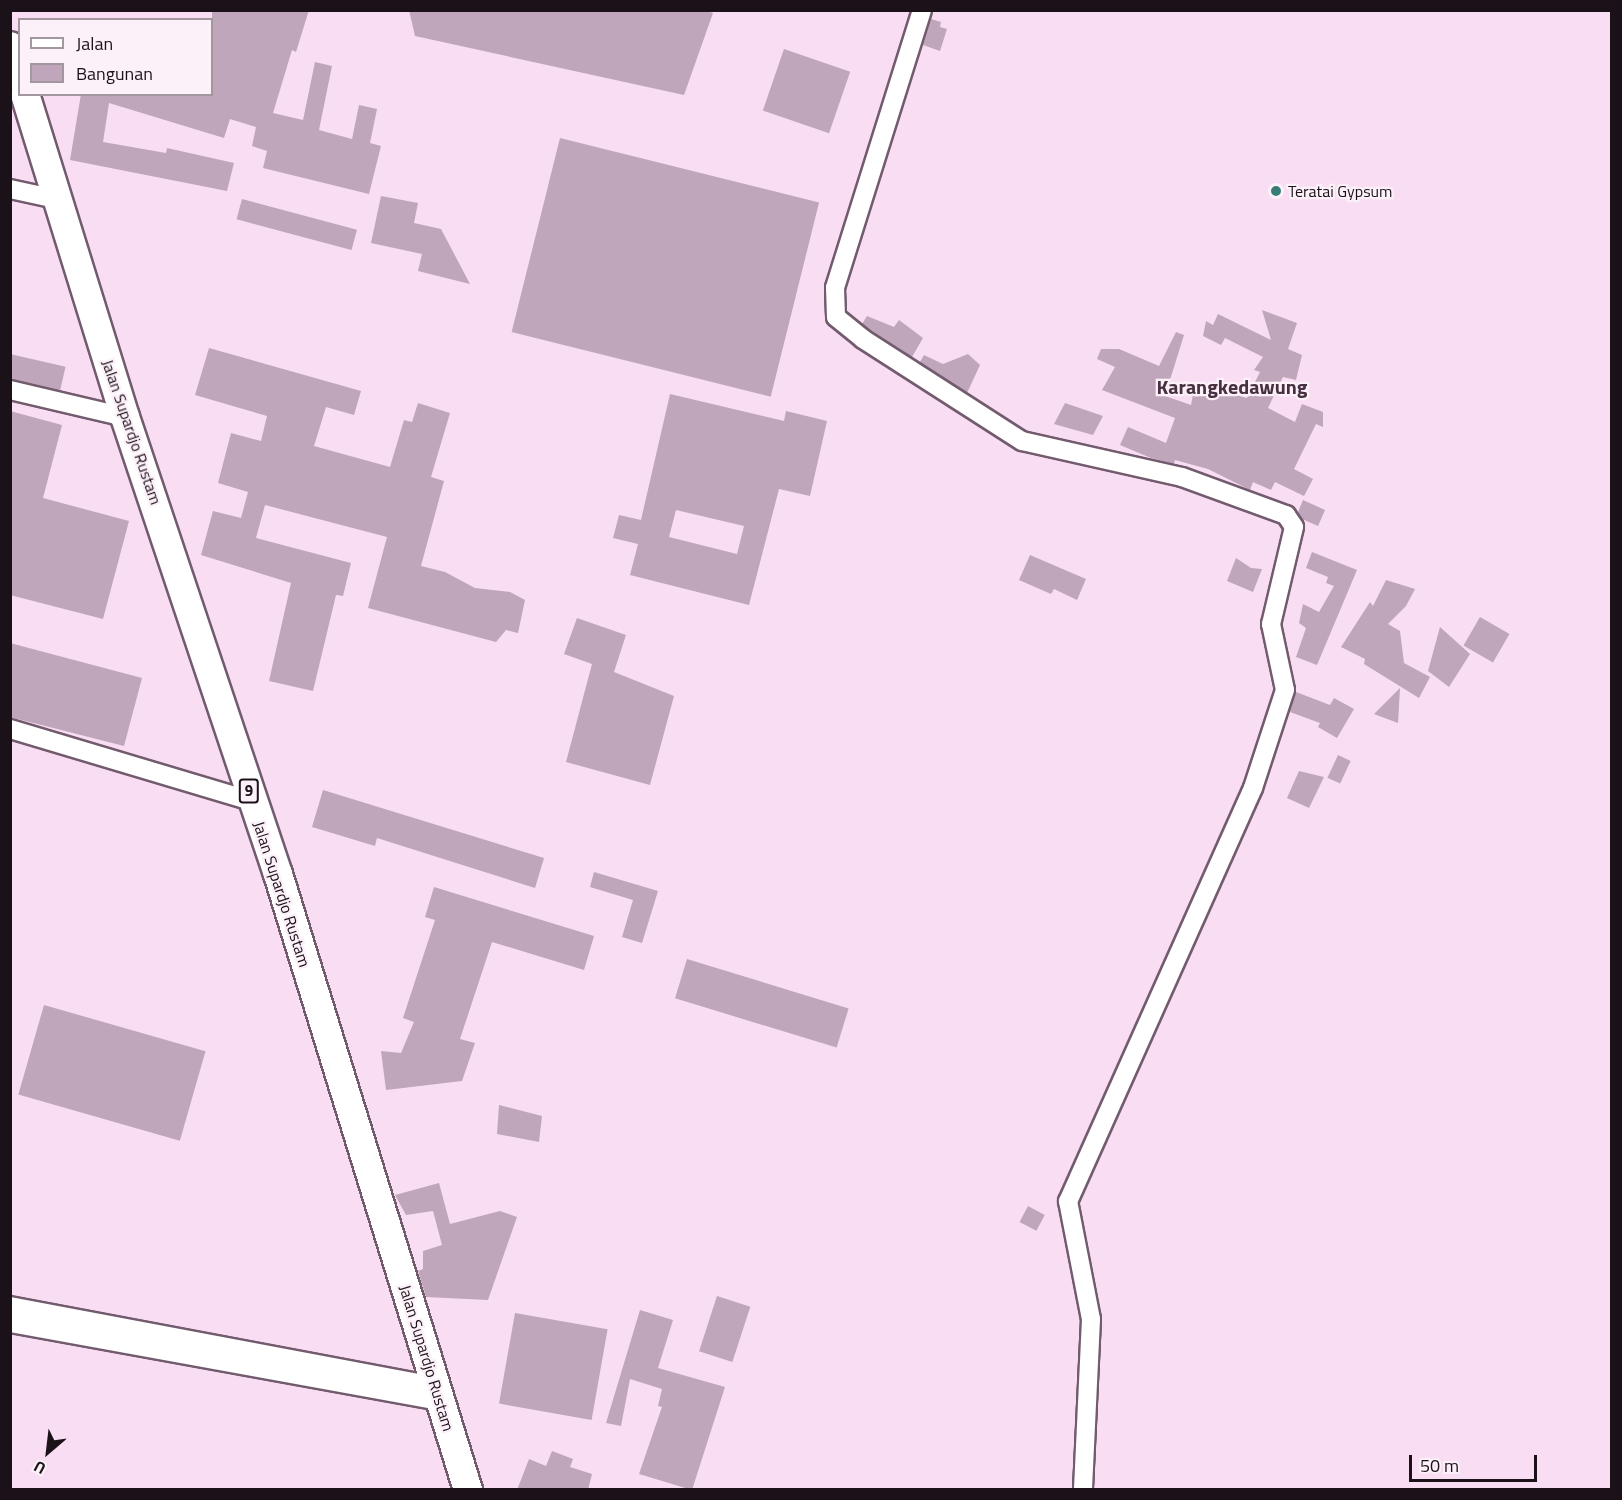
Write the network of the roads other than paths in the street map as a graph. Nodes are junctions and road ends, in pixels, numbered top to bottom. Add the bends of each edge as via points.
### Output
1 (922, 10) edge
2 (10, 46) edge
3 (18, 70) edge
4 (26, 96) edge
5 (10, 189) edge
6 (56, 199) junction
7 (10, 390) edge
8 (125, 417) junction
9 (10, 729) edge
10 (252, 801) junction
11 (10, 1306) edge
12 (10, 1323) edge
13 (437, 1393) junction
14 (468, 1490) edge
15 (1083, 1490) edge

1 - 15 street via 835,288 836,317 863,339 1022,441 1182,477 1286,515 1294,527 1271,624 1285,690 1253,788 1068,1201 1091,1319
2 - 3 highway
4 - 6 highway, Jalan Supardjo Rustam / 9
5 - 6 street
6 - 8 highway, Jalan Supardjo Rustam / 9
7 - 8 street
8 - 10 highway, Jalan Supardjo Rustam / 9
9 - 10 street
10 - 13 highway, Jalan Supardjo Rustam / 9 via 278,874
11 - 13 street
12 - 13 street
13 - 14 highway, Jalan Supardjo Rustam / 9

